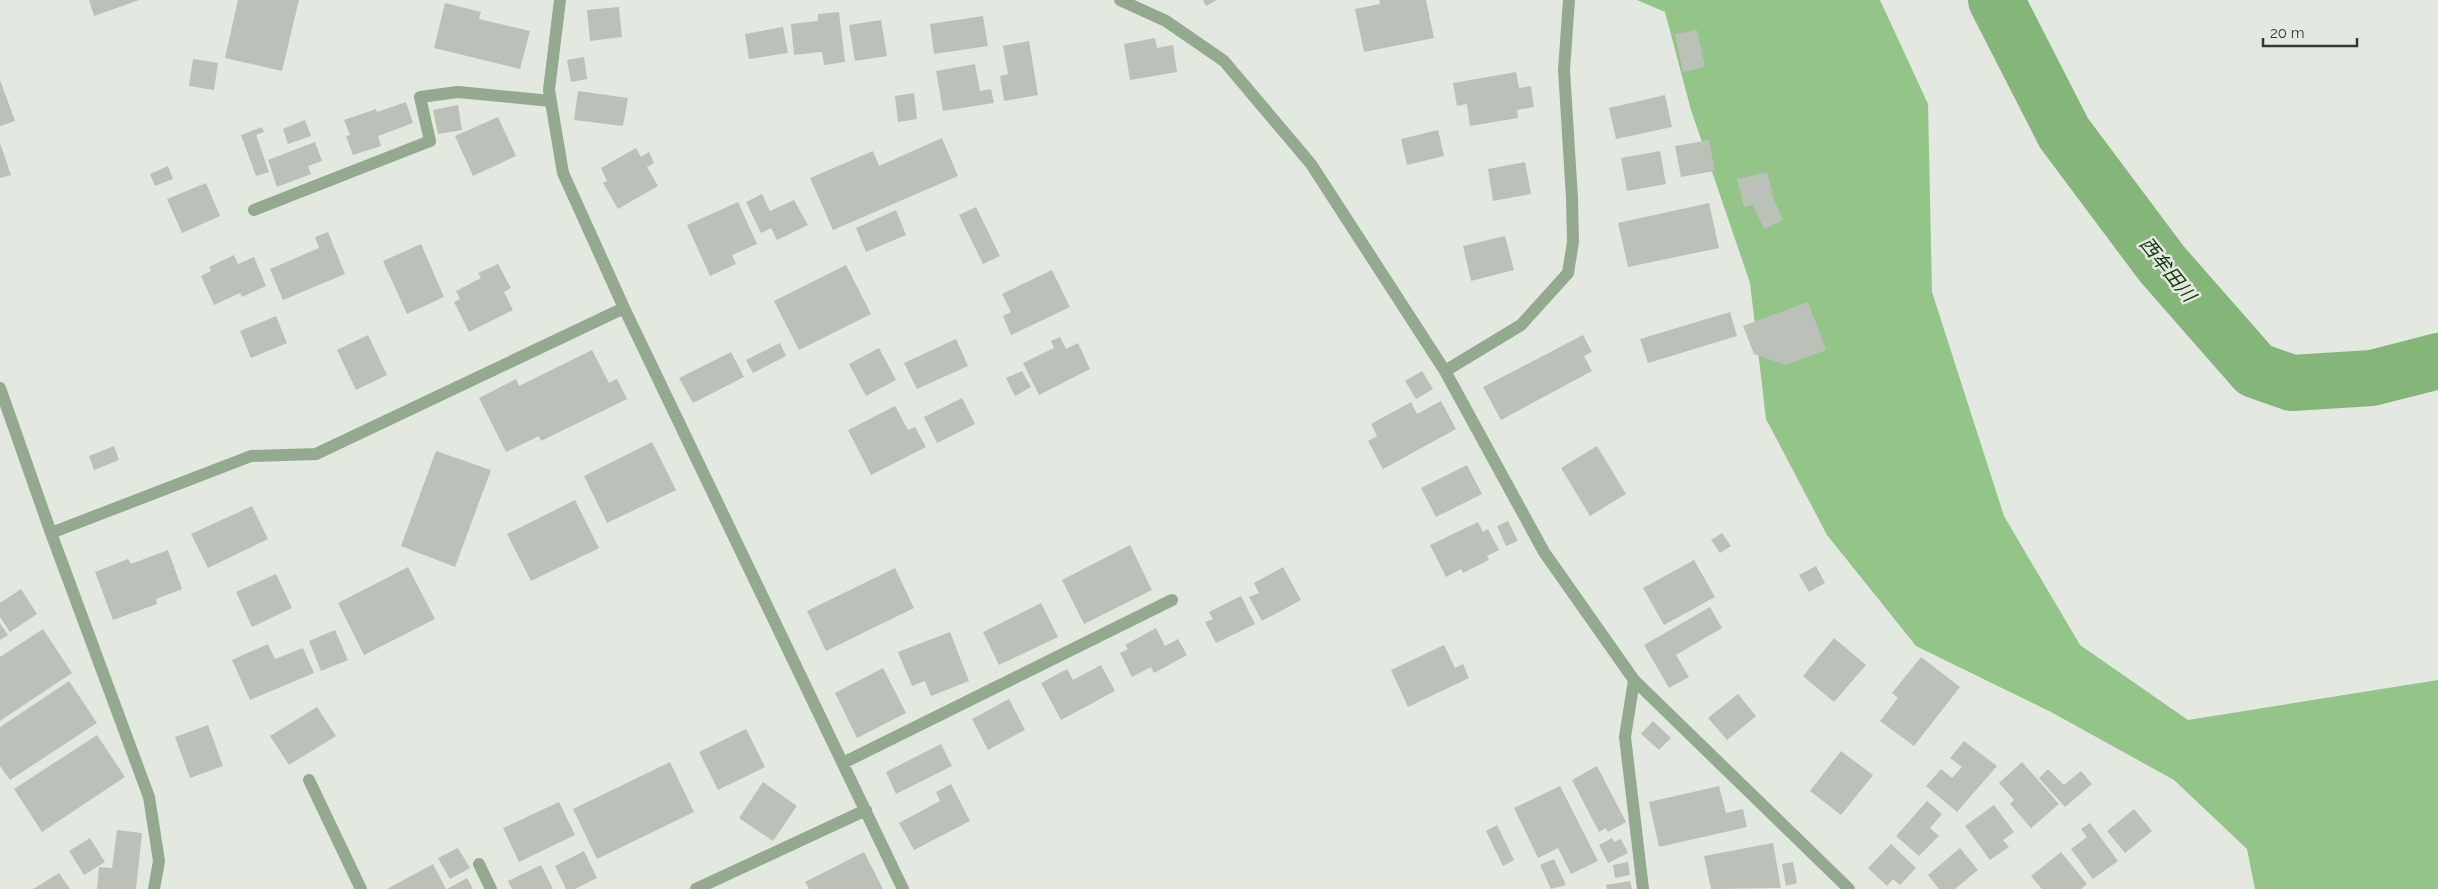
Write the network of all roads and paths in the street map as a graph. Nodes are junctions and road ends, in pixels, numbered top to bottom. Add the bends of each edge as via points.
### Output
1 (560, 0) edge
2 (1120, 0) edge
3 (1570, 0) edge
4 (551, 101) junction
5 (254, 210) dead end
6 (624, 308) junction
7 (1445, 371) junction
8 (0, 388) edge
9 (51, 533) junction
10 (1172, 600) dead end
11 (1634, 680) junction
12 (843, 763) junction
13 (309, 780) dead end
14 (866, 810) junction
15 (479, 864) dead end
16 (703, 888) edge
17 (154, 889) edge
18 (361, 889) edge
19 (491, 889) edge
20 (903, 889) edge
21 (1643, 889) edge
22 (1849, 889) edge

1 - 4 street via 549,90
2 - 7 street via 1166,21 1224,61 1311,164
3 - 7 street via 1564,70 1573,242 1568,273 1521,325
4 - 5 street via 458,92 420,97 430,141
4 - 6 street via 563,173
6 - 9 street via 316,454 251,456
6 - 12 street
7 - 11 street via 1544,552
8 - 9 street
9 - 17 street via 149,797 159,861
10 - 12 street
11 - 21 street via 1625,737
11 - 22 street
12 - 14 street
13 - 18 street
14 - 16 street
14 - 20 street
15 - 19 street

